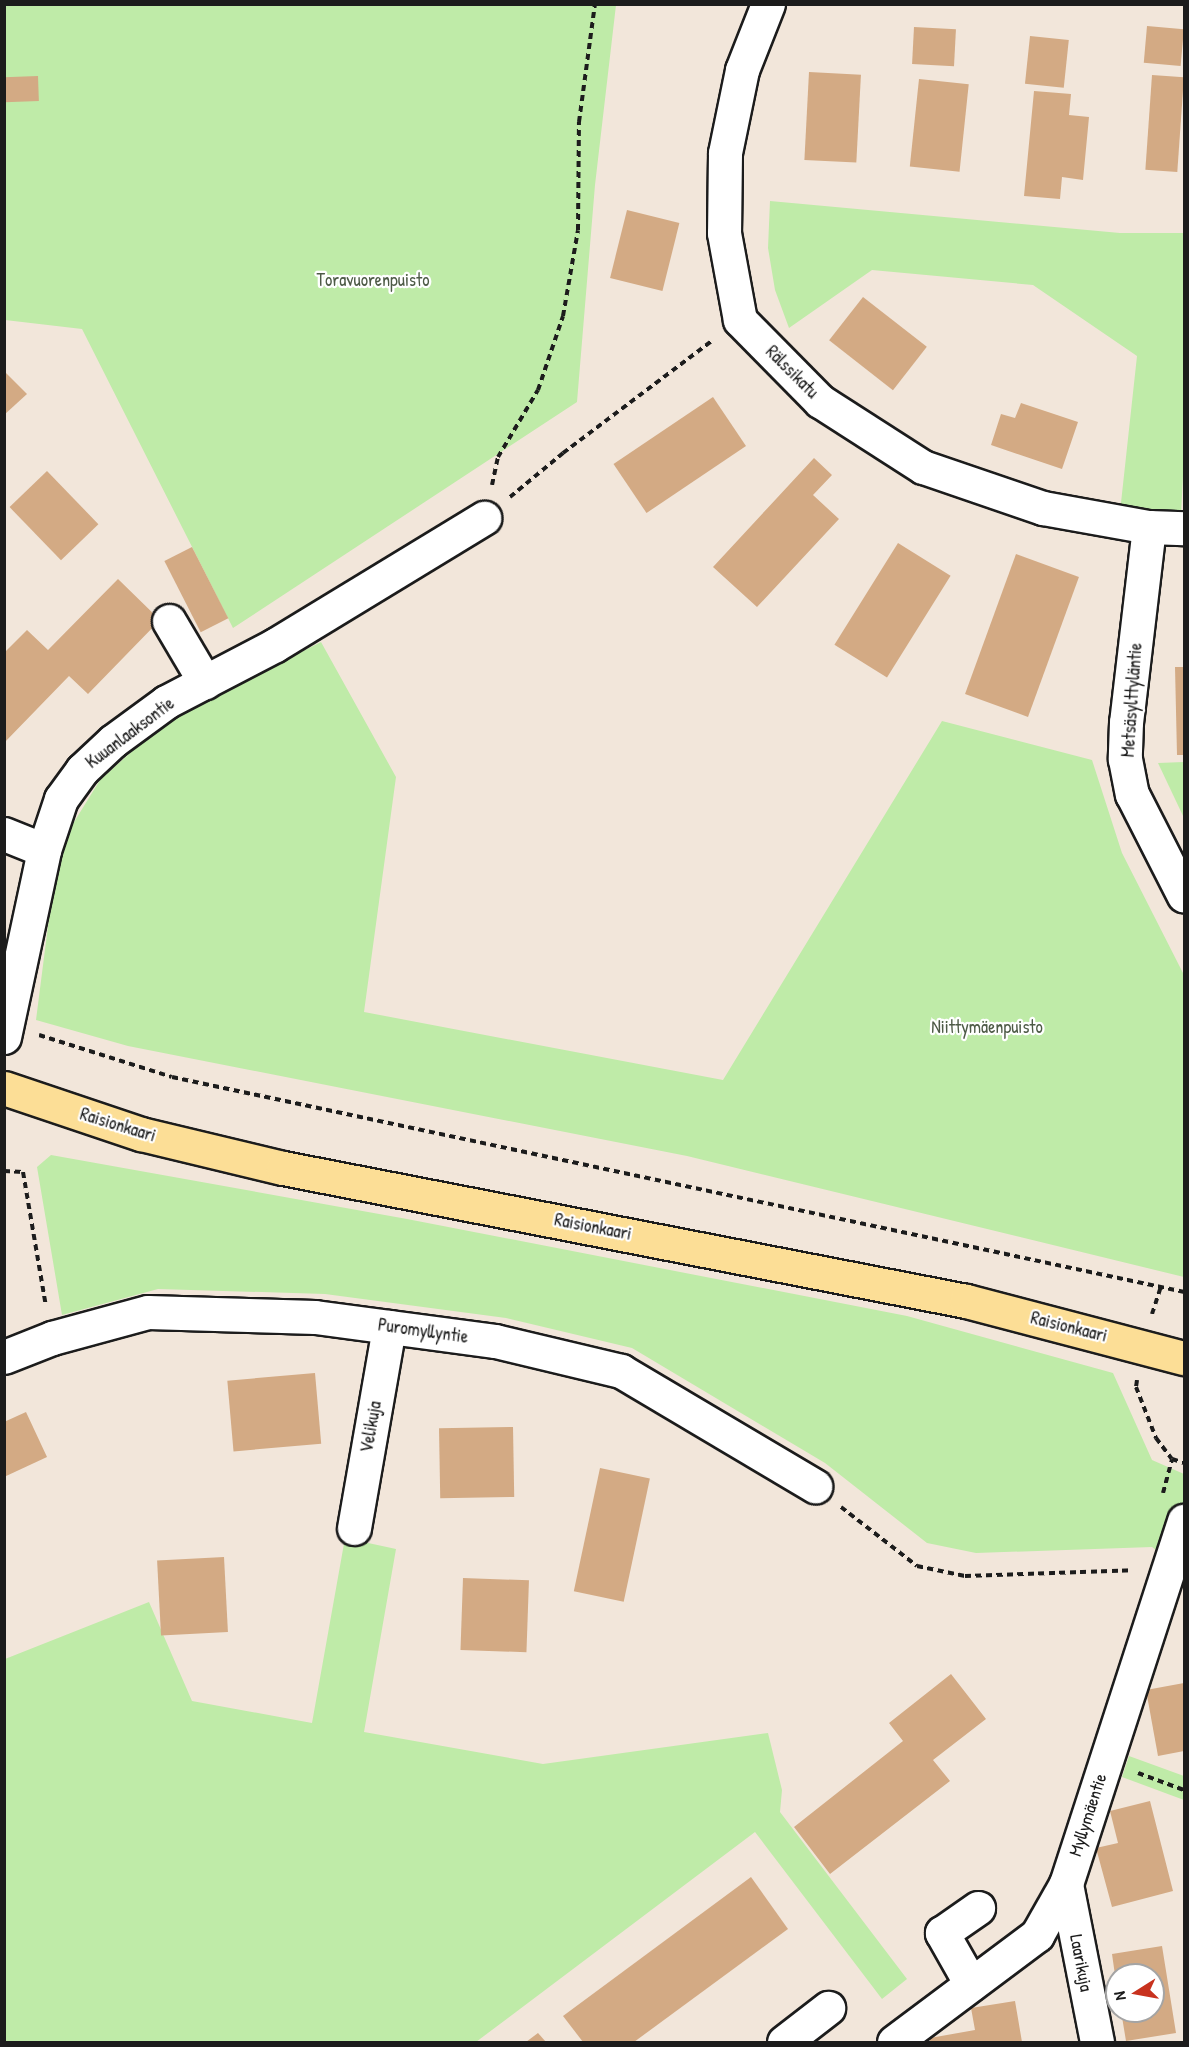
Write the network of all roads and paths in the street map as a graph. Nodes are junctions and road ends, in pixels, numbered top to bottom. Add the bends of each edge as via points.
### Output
1 (595, 4) edge
2 (768, 4) edge
3 (740, 320) junction
4 (484, 518) junction
5 (1149, 527) junction
6 (1185, 528) edge
7 (170, 621) dead end
8 (205, 682) junction
9 (4, 834) edge
10 (44, 850) junction
11 (1185, 896) edge
12 (6, 1032) edge
13 (4, 1088) edge
14 (4, 1171) edge
15 (1185, 1292) edge
16 (389, 1327) junction
17 (52, 1338) junction
18 (4, 1357) edge
19 (1185, 1358) edge
20 (1172, 1459) dead end
21 (815, 1486) joint
22 (1172, 1512) edge
23 (354, 1528) dead end
24 (1163, 1583) edge
25 (1106, 1762) junction
26 (1185, 1790) edge
27 (1066, 1884) junction
28 (978, 1908) dead end
29 (971, 1984) junction
30 (828, 2008) dead end
31 (784, 2043) edge
32 (894, 2043) edge
33 (1096, 2043) edge

1 - 4 path via 579,122 578,230 563,316 538,390 498,457
2 - 3 street via 742,70 725,153 724,233
3 - 4 path via 563,453
3 - 5 street, Rälssikatu via 820,401 923,467 1043,508
4 - 8 street, Kuuanlaaksontie via 275,645
5 - 6 street
5 - 11 street, Metsäsylttyläntie via 1125,759 1132,794
7 - 8 street
8 - 10 street, Kuuanlaaksontie via 113,741 82,770 61,799
9 - 10 street
10 - 12 street, Kuuanlaaksontie
12 - 15 path via 81,1046 172,1077
13 - 19 main road, Raisionkaari via 141,1134 284,1168 966,1301
14 - 17 path via 23,1172
16 - 17 street, Puromyllyntie via 315,1317 148,1312
16 - 21 street, Puromyllyntie via 495,1341 621,1371
16 - 23 street, Velikuja
17 - 18 street, Puromyllyntie
20 - 22 path
21 - 24 path via 917,1566 965,1576
22 - 24 street, Myllymäentie
24 - 25 street, Myllymäentie
25 - 26 path
25 - 27 street, Myllymäentie
27 - 29 street, Myllymäentie via 1037,1935
27 - 33 street, Laarikuja
28 - 29 street via 942,1933
29 - 32 street, Myllymäentie
30 - 31 street

